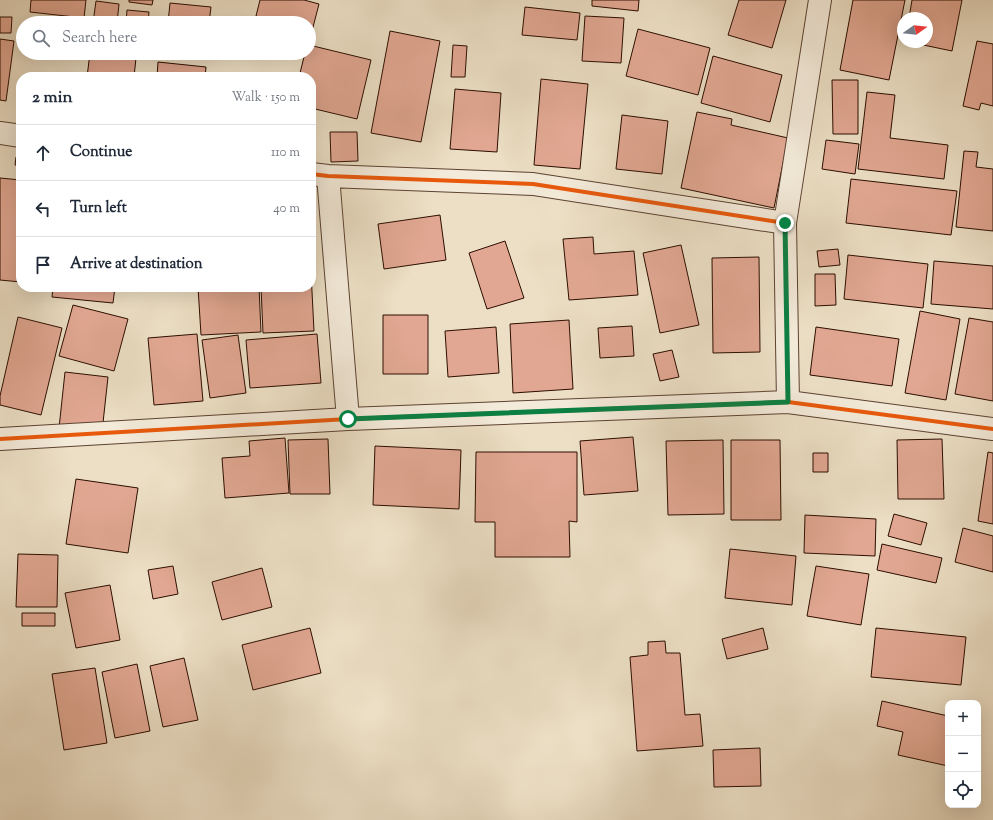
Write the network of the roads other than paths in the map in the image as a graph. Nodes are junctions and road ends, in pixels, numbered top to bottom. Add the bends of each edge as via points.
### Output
1 (820, 0) edge
2 (0, 133) edge
3 (16, 135) edge
4 (320, 175) edge
5 (785, 223) junction
6 (788, 402) junction
7 (348, 419) junction
8 (993, 429) edge
9 (0, 439) edge

1 - 5 street
2 - 3 street
4 - 5 street via 533,184
4 - 7 street
5 - 6 street
6 - 7 street
6 - 8 street
7 - 9 street

